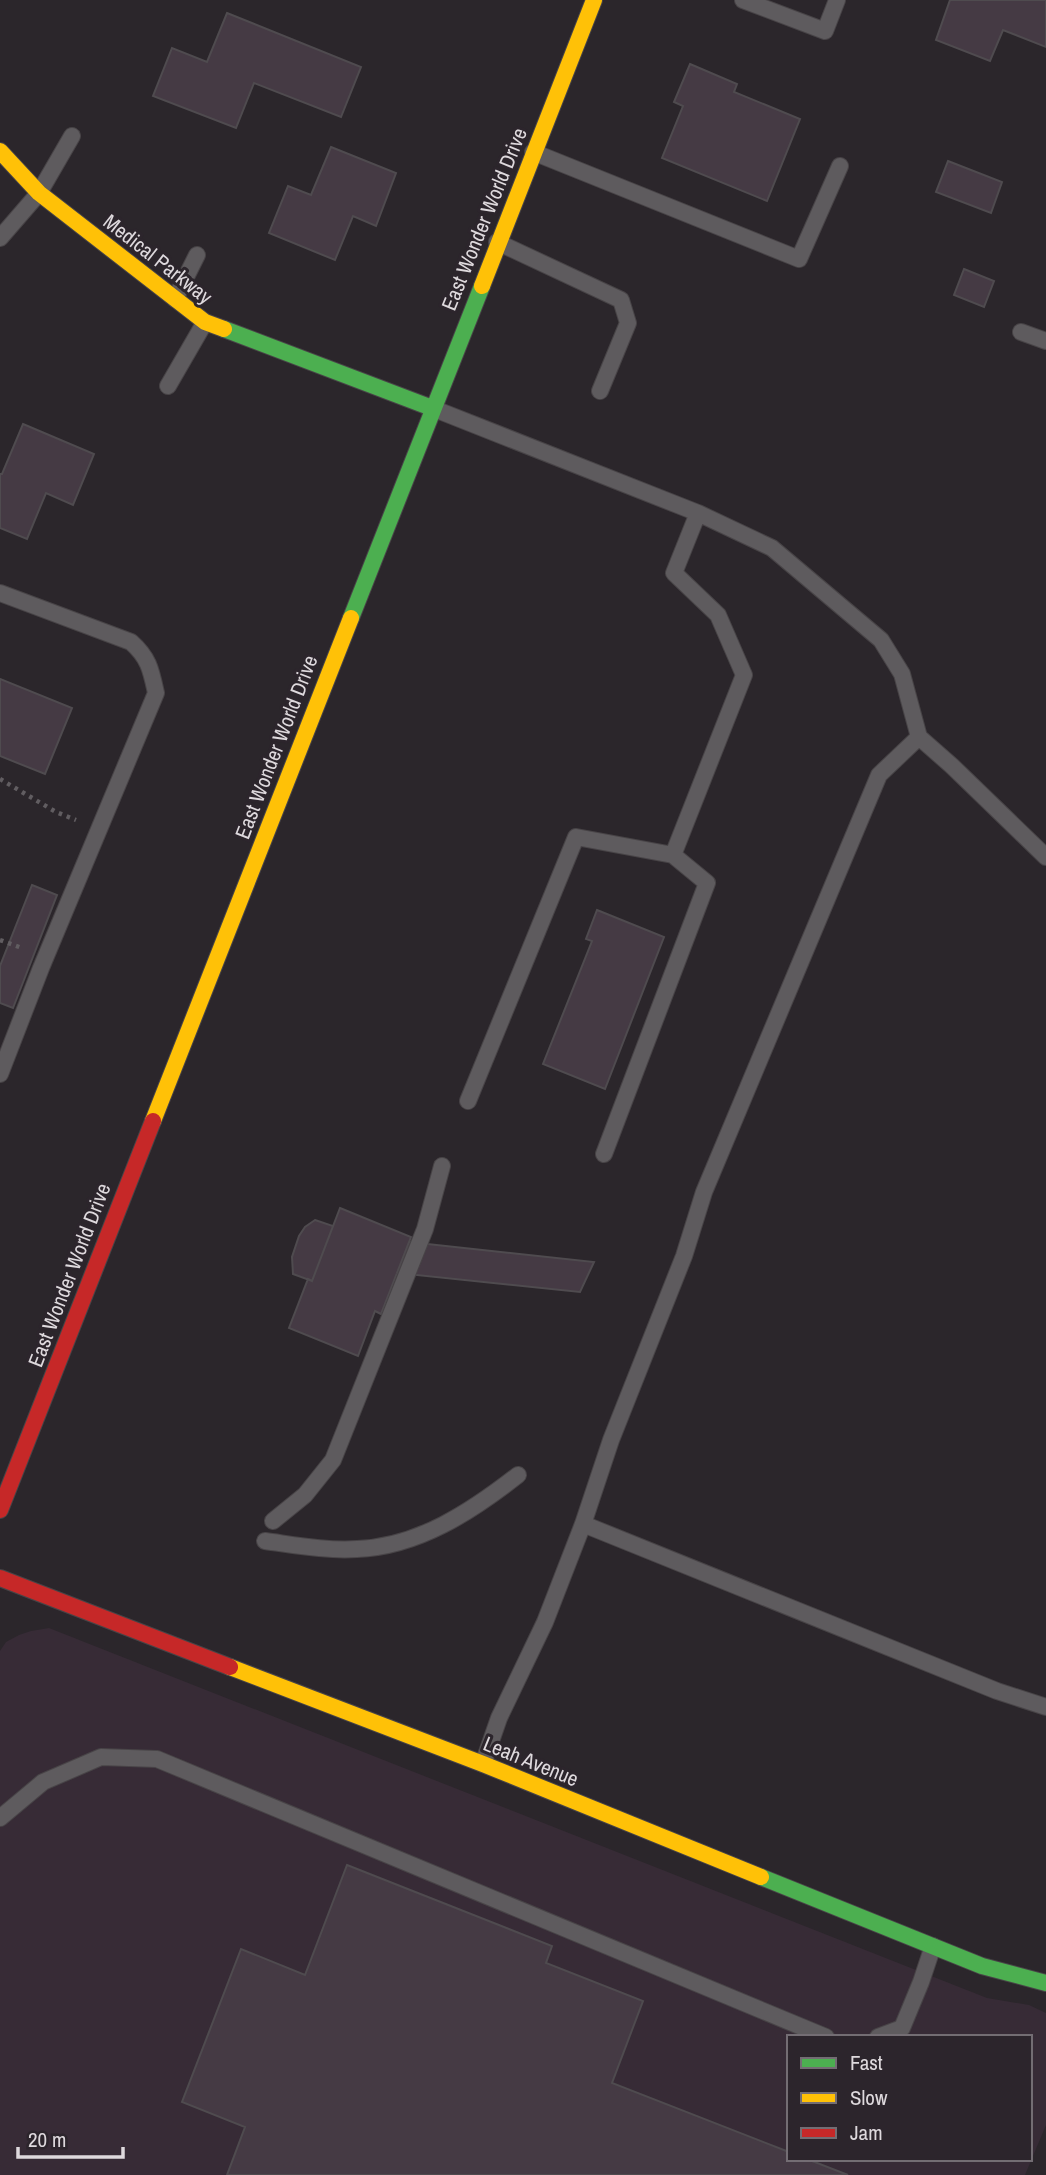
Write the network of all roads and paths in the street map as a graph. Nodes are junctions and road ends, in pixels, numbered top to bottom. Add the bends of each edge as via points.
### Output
1 (594, 0) edge
2 (837, 0) edge
3 (752, 2) edge
4 (72, 136) dead end
5 (0, 152) edge
6 (533, 152) junction
7 (840, 166) dead end
8 (39, 193) junction
9 (0, 238) edge
10 (497, 242) junction
11 (197, 255) dead end
12 (175, 299) junction
13 (205, 322) junction
14 (1021, 332) dead end
15 (1046, 341) edge
16 (168, 386) dead end
17 (600, 391) dead end
18 (432, 408) junction
19 (698, 513) junction
20 (0, 593) edge
21 (919, 737) junction
22 (0, 779) edge
23 (100, 830) junction
24 (673, 855) junction
25 (1046, 857) edge
26 (0, 1074) edge
27 (468, 1101) dead end
28 (604, 1154) dead end
29 (442, 1166) dead end
30 (518, 1475) dead end
31 (0, 1510) edge
32 (273, 1521) dead end
33 (583, 1524) junction
34 (265, 1541) dead end
35 (0, 1578) edge
36 (1046, 1707) edge
37 (483, 1764) junction
38 (0, 1818) edge
39 (933, 1946) junction
40 (1046, 1983) edge
41 (821, 2035) edge
42 (883, 2035) edge

1 - 6 street, East Wonder World Drive
2 - 3 lane via 825,31
4 - 8 lane
5 - 8 street, Medical Parkway
6 - 7 lane via 799,258
6 - 10 street, East Wonder World Drive
8 - 9 lane
8 - 12 street, Medical Parkway
10 - 17 lane via 621,300 628,323
10 - 18 street, East Wonder World Drive
11 - 12 lane
12 - 13 street, Medical Parkway
13 - 16 lane
13 - 18 street, Medical Parkway
14 - 15 lane
18 - 19 lane
18 - 31 street, East Wonder World Drive
19 - 21 lane via 772,548 881,640 902,674
19 - 24 lane via 674,573 718,615 744,675
20 - 23 lane via 131,642 144,654 152,672 156,693
21 - 25 lane
21 - 33 lane via 879,775 704,1192
22 - 23 path via 56,812
23 - 26 lane
24 - 27 lane via 576,837
24 - 28 lane via 707,883
29 - 32 lane via 425,1229 333,1460 305,1495
30 - 34 lane via 461,1517 397,1542 359,1550
33 - 36 lane
33 - 37 lane
35 - 37 street, Leah Avenue
37 - 39 street, Leah Avenue
38 - 41 lane via 43,1782 101,1757 157,1759
39 - 40 street, Leah Avenue via 982,1966
39 - 42 lane via 902,2028

